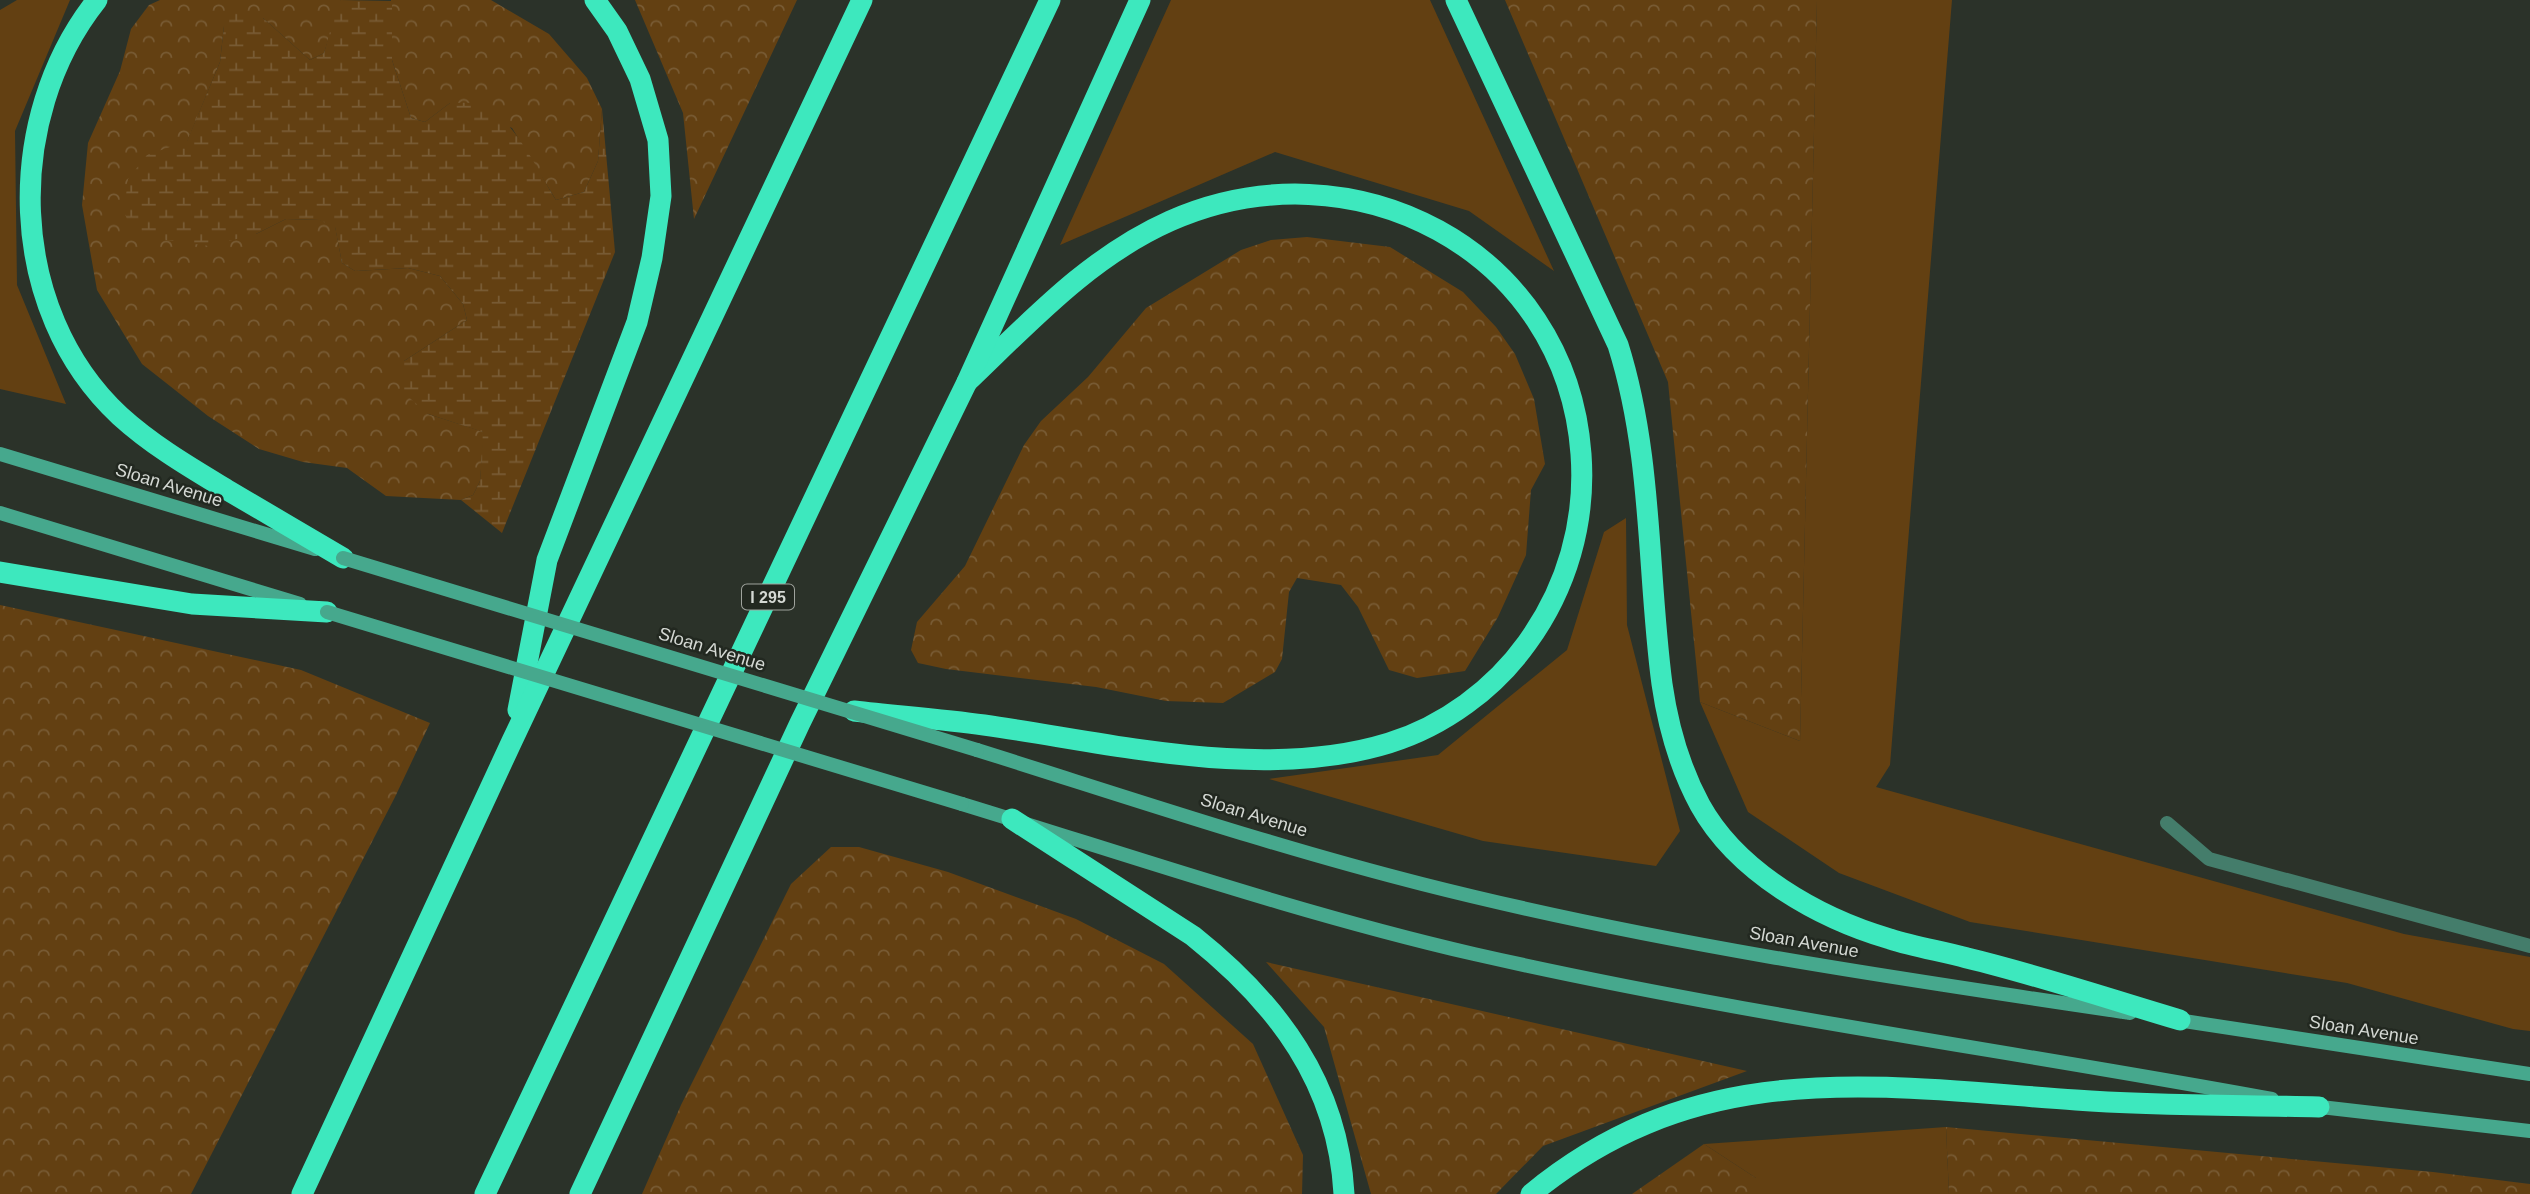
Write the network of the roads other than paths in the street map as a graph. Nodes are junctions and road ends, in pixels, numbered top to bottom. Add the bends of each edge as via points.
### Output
1 (97, 0) edge
2 (596, 0) edge
3 (862, 0) edge
4 (1050, 0) edge
5 (1140, 0) edge
6 (1456, 0) edge
7 (967, 382) junction
8 (0, 454) edge
9 (0, 513) edge
10 (343, 558) junction
11 (0, 572) edge
12 (327, 612) junction
13 (844, 710) junction
14 (512, 741) junction
15 (1012, 819) junction
16 (2167, 823) dead end
17 (2530, 946) edge
18 (2180, 1020) junction
19 (2530, 1074) edge
20 (2319, 1107) junction
21 (2530, 1131) edge
22 (302, 1194) edge
23 (485, 1194) edge
24 (580, 1194) edge
25 (1344, 1194) edge
26 (1531, 1194) edge

1 - 10 highway via 58,62 37,124 33,153 33,243 57,323 103,398 139,433
2 - 14 highway via 640,79 658,140 661,196 637,322 547,560
3 - 14 highway
4 - 23 highway, I 295
5 - 7 highway
6 - 18 highway via 1618,345 1630,382 1638,422 1662,685 1674,743 1701,807 1756,869 1845,923 1887,939
7 - 13 highway, bridge via 1096,263 1143,234 1192,212 1238,199 1285,193 1374,202 1430,225 1472,253 1509,287 1545,335 1562,371 1578,428 1581,506 1574,545 1538,627 1508,666 1441,720 1392,742 1335,754 1247,759
7 - 24 highway via 800,723
8 - 10 main road, Sloan Avenue
9 - 12 main road
10 - 13 main road, Sloan Avenue, bridge
11 - 12 highway via 192,604
12 - 15 main road, bridge
13 - 18 main road, Sloan Avenue, bridge via 1358,867 1489,900 1705,945
14 - 22 highway
15 - 20 main road via 1357,924 1513,962 1825,1023
15 - 25 highway via 1193,936 1267,1004 1290,1034 1321,1094 1338,1147
16 - 17 lane via 2209,859
18 - 19 main road, Sloan Avenue
20 - 21 main road
20 - 26 highway via 2119,1103 1876,1087 1780,1090 1699,1104 1632,1128 1575,1161

